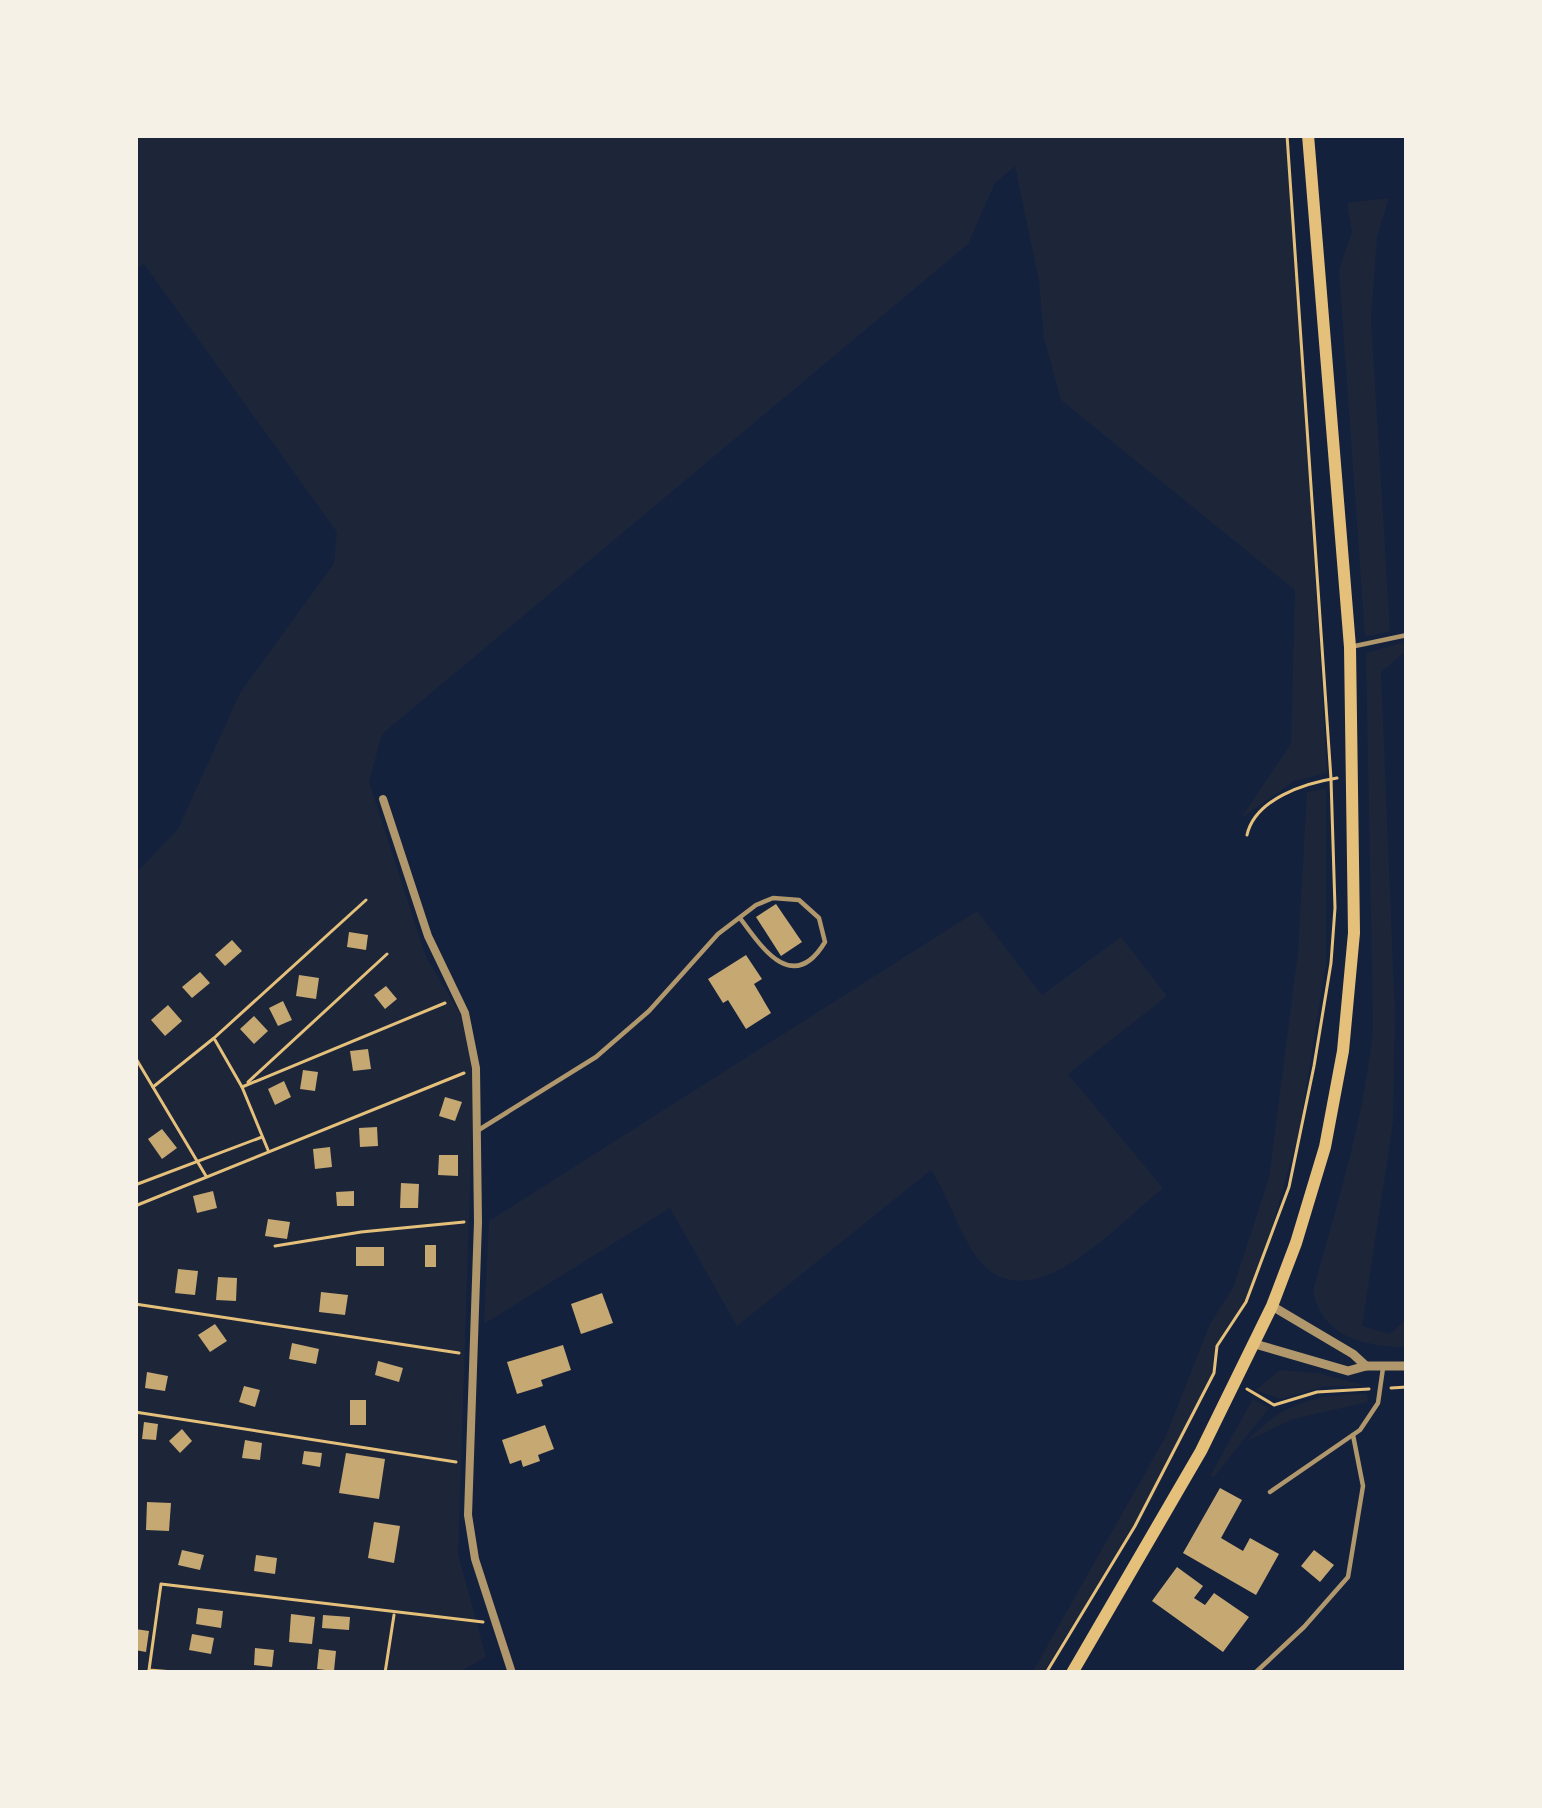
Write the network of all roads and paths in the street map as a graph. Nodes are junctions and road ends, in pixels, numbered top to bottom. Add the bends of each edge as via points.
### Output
1 (1287, 135) edge
2 (1308, 135) edge
3 (1407, 634) edge
4 (1350, 647) junction
5 (1350, 777) junction
6 (1330, 779) junction
7 (383, 799) dead end
8 (1247, 835) dead end
9 (366, 900) dead end
10 (740, 918) junction
11 (387, 954) dead end
12 (459, 998) junction
13 (214, 1038) junction
14 (135, 1057) edge
15 (476, 1068) junction
16 (153, 1088) junction
17 (242, 1088) junction
18 (477, 1131) junction
19 (262, 1137) junction
20 (269, 1152) junction
21 (197, 1162) junction
22 (207, 1177) junction
23 (135, 1186) edge
24 (135, 1206) edge
25 (478, 1222) junction
26 (275, 1246) dead end
27 (135, 1304) edge
28 (1272, 1306) junction
29 (1256, 1344) junction
30 (472, 1355) junction
31 (1366, 1366) junction
32 (1407, 1366) edge
33 (1383, 1368) junction
34 (1407, 1387) edge
35 (1380, 1389) junction
36 (1274, 1405) dead end
37 (135, 1412) edge
38 (1353, 1435) junction
39 (470, 1464) junction
40 (1270, 1492) dead end
41 (394, 1613) junction
42 (495, 1623) junction
43 (178, 1673) edge
44 (186, 1673) edge
45 (386, 1673) edge
46 (512, 1673) edge
47 (1046, 1673) edge
48 (1072, 1673) edge
49 (1255, 1673) edge

1 - 6 path
2 - 4 main road
3 - 4 lane
4 - 5 main road
5 - 6 path
5 - 28 main road via 1354,933 1342,1051 1325,1147
6 - 8 path via 1287,793 1257,815
6 - 47 path via 1331,963 1288,1186 1246,1302 1217,1346 1214,1373
7 - 12 street via 428,936
9 - 13 path
10 - 10 lane via 764,899 799,900 819,918 825,942 806,963 779,963
10 - 18 lane via 611,1044
11 - 17 path
12 - 15 street
12 - 17 path
13 - 16 path
13 - 17 path
14 - 16 path
15 - 18 street
15 - 20 path
16 - 21 path
17 - 19 path
18 - 25 street
19 - 20 path
19 - 21 path
20 - 22 path
21 - 22 path
21 - 23 path
22 - 24 path
25 - 26 path
25 - 30 street
27 - 30 path
28 - 29 main road
28 - 31 street
29 - 31 street via 1348,1371
29 - 48 main road
30 - 39 street
31 - 33 street
32 - 33 street
33 - 35 lane
34 - 35 path
35 - 36 path via 1331,1390
35 - 38 lane
37 - 39 path
38 - 40 lane
38 - 49 lane via 1363,1486 1348,1577
39 - 42 street via 470,1532
41 - 42 path
41 - 43 path via 161,1585 148,1670
41 - 45 path
42 - 46 street
43 - 44 path

